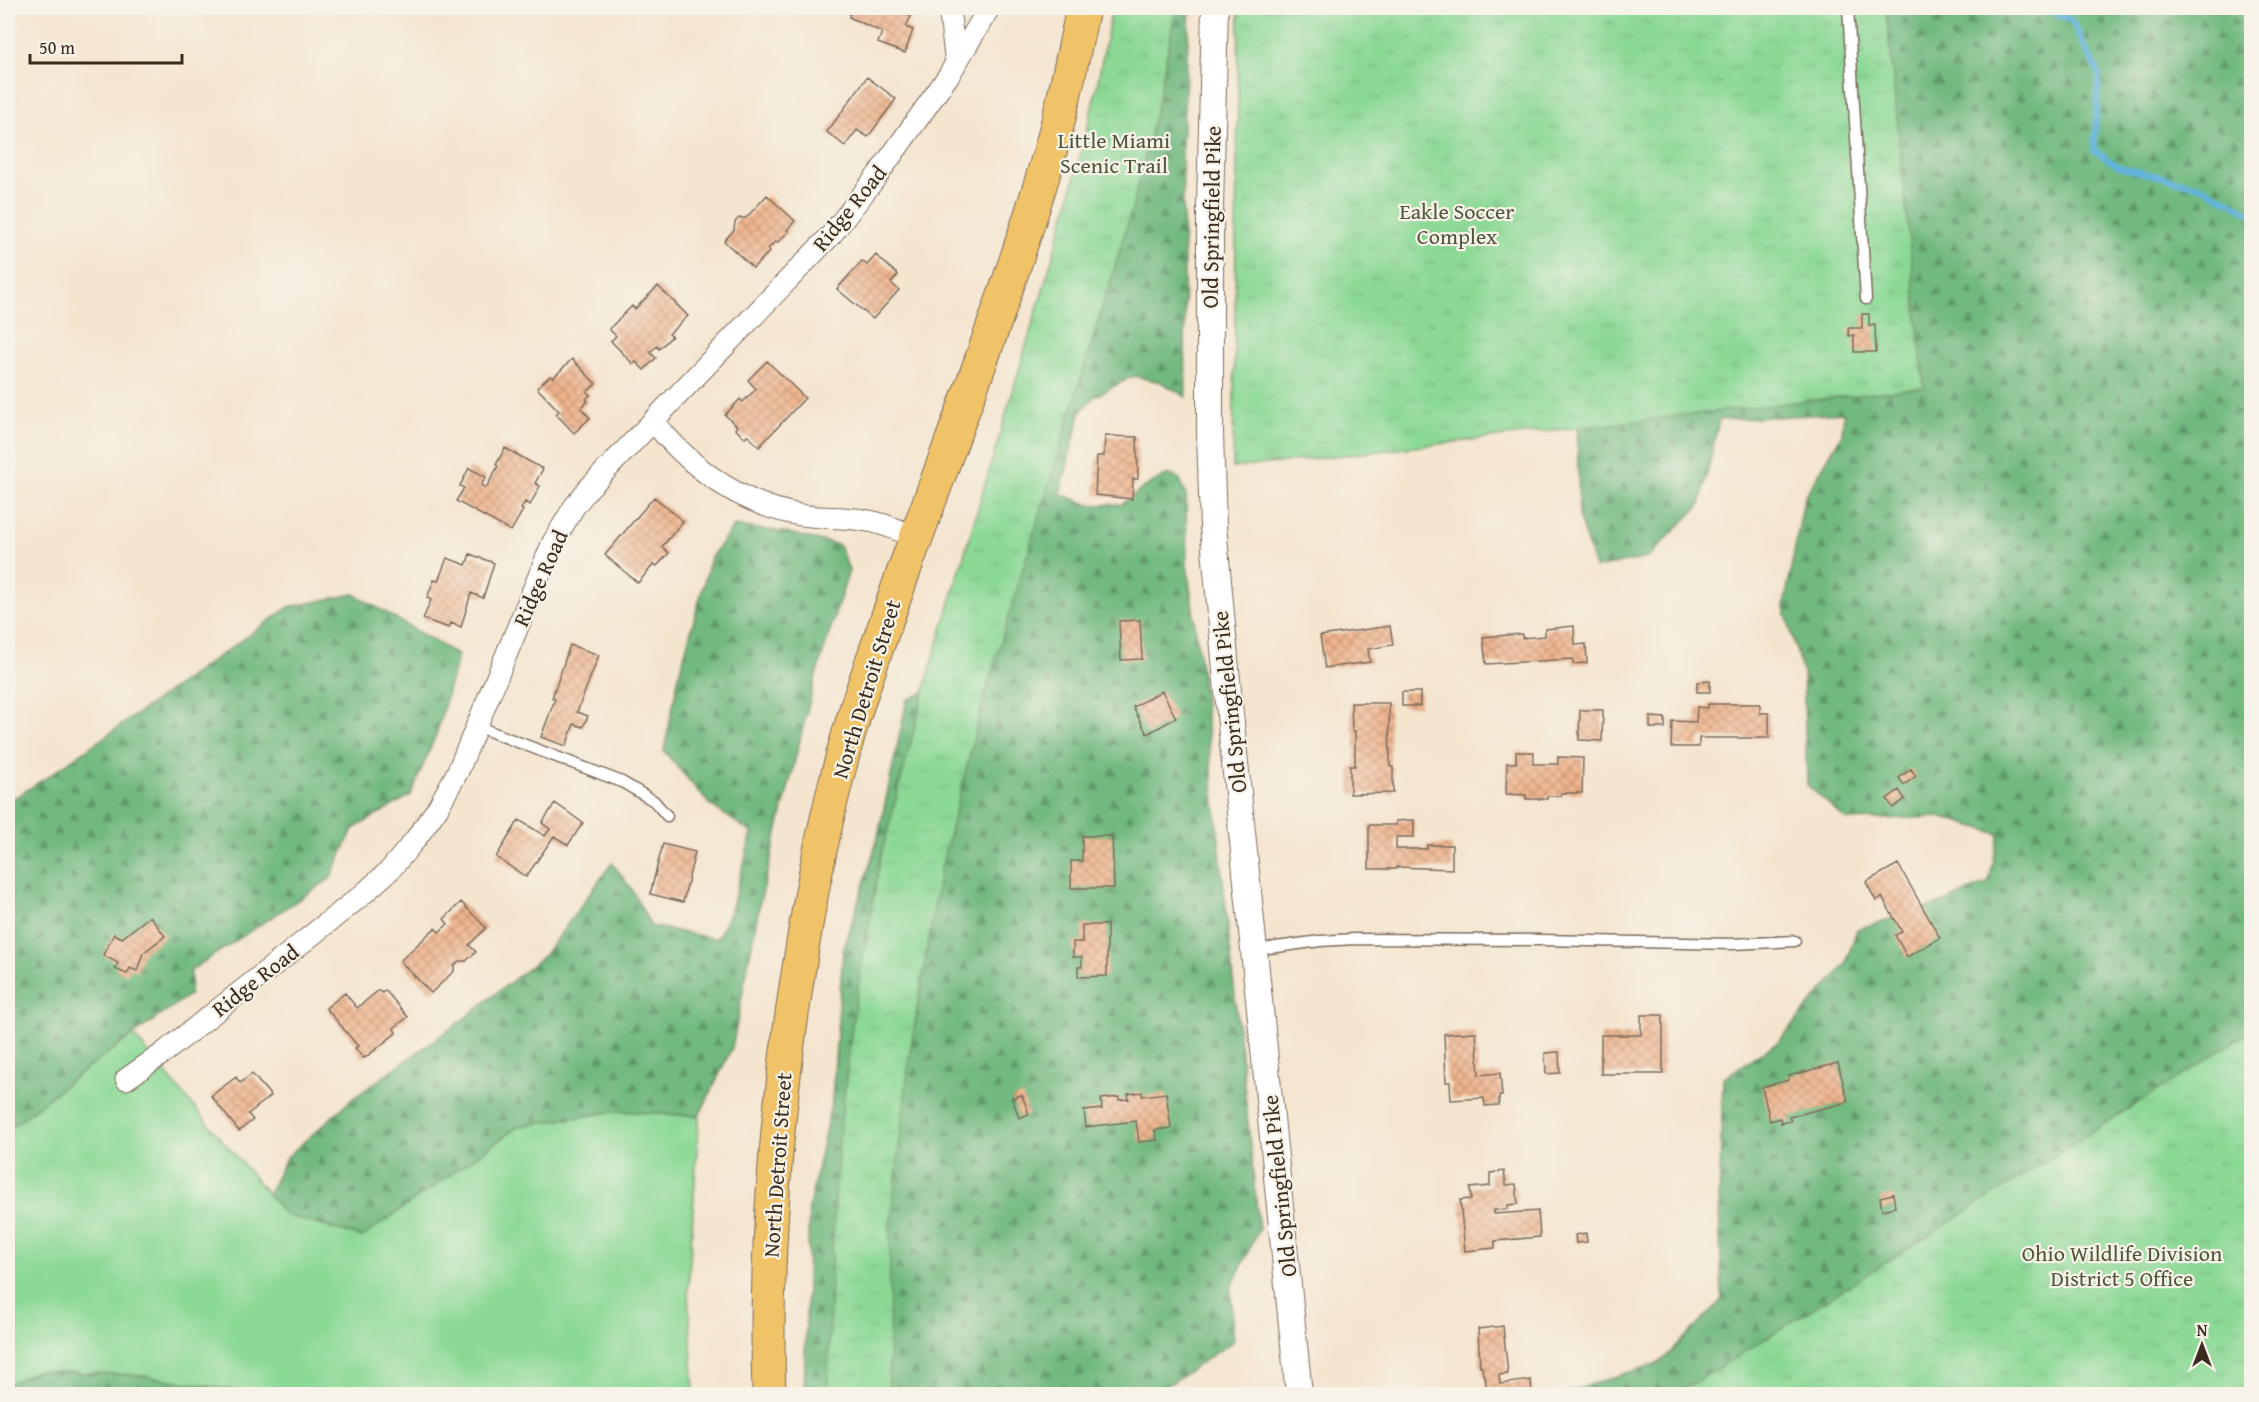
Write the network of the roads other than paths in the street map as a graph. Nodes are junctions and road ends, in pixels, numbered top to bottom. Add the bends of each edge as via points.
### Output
1 (949, 8) edge
2 (989, 8) edge
3 (1083, 8) edge
4 (1215, 8) edge
5 (1848, 8) edge
6 (956, 63) junction
7 (1866, 299) dead end
8 (653, 421) junction
9 (916, 538) junction
10 (476, 726) junction
11 (668, 816) dead end
12 (1795, 940) dead end
13 (1255, 950) junction
14 (126, 1078) dead end
15 (769, 1395) edge
16 (1299, 1395) edge

1 - 6 street
2 - 6 street, Ridge Road
3 - 9 highway, North Detroit Street via 1034,206
4 - 13 street, Old Springfield Pike via 1210,206 1212,519
5 - 7 lane
6 - 8 street, Ridge Road via 832,234
8 - 9 street via 707,475 749,499 800,515 875,522
8 - 10 street, Ridge Road via 588,489 553,542
9 - 15 highway, North Detroit Street via 850,728 811,895 792,1006 776,1145 768,1287
10 - 11 lane via 622,782 654,801
10 - 14 street, Ridge Road via 458,771 437,808 390,870 162,1054
12 - 13 lane via 1732,944 1355,939
13 - 16 street, Old Springfield Pike

